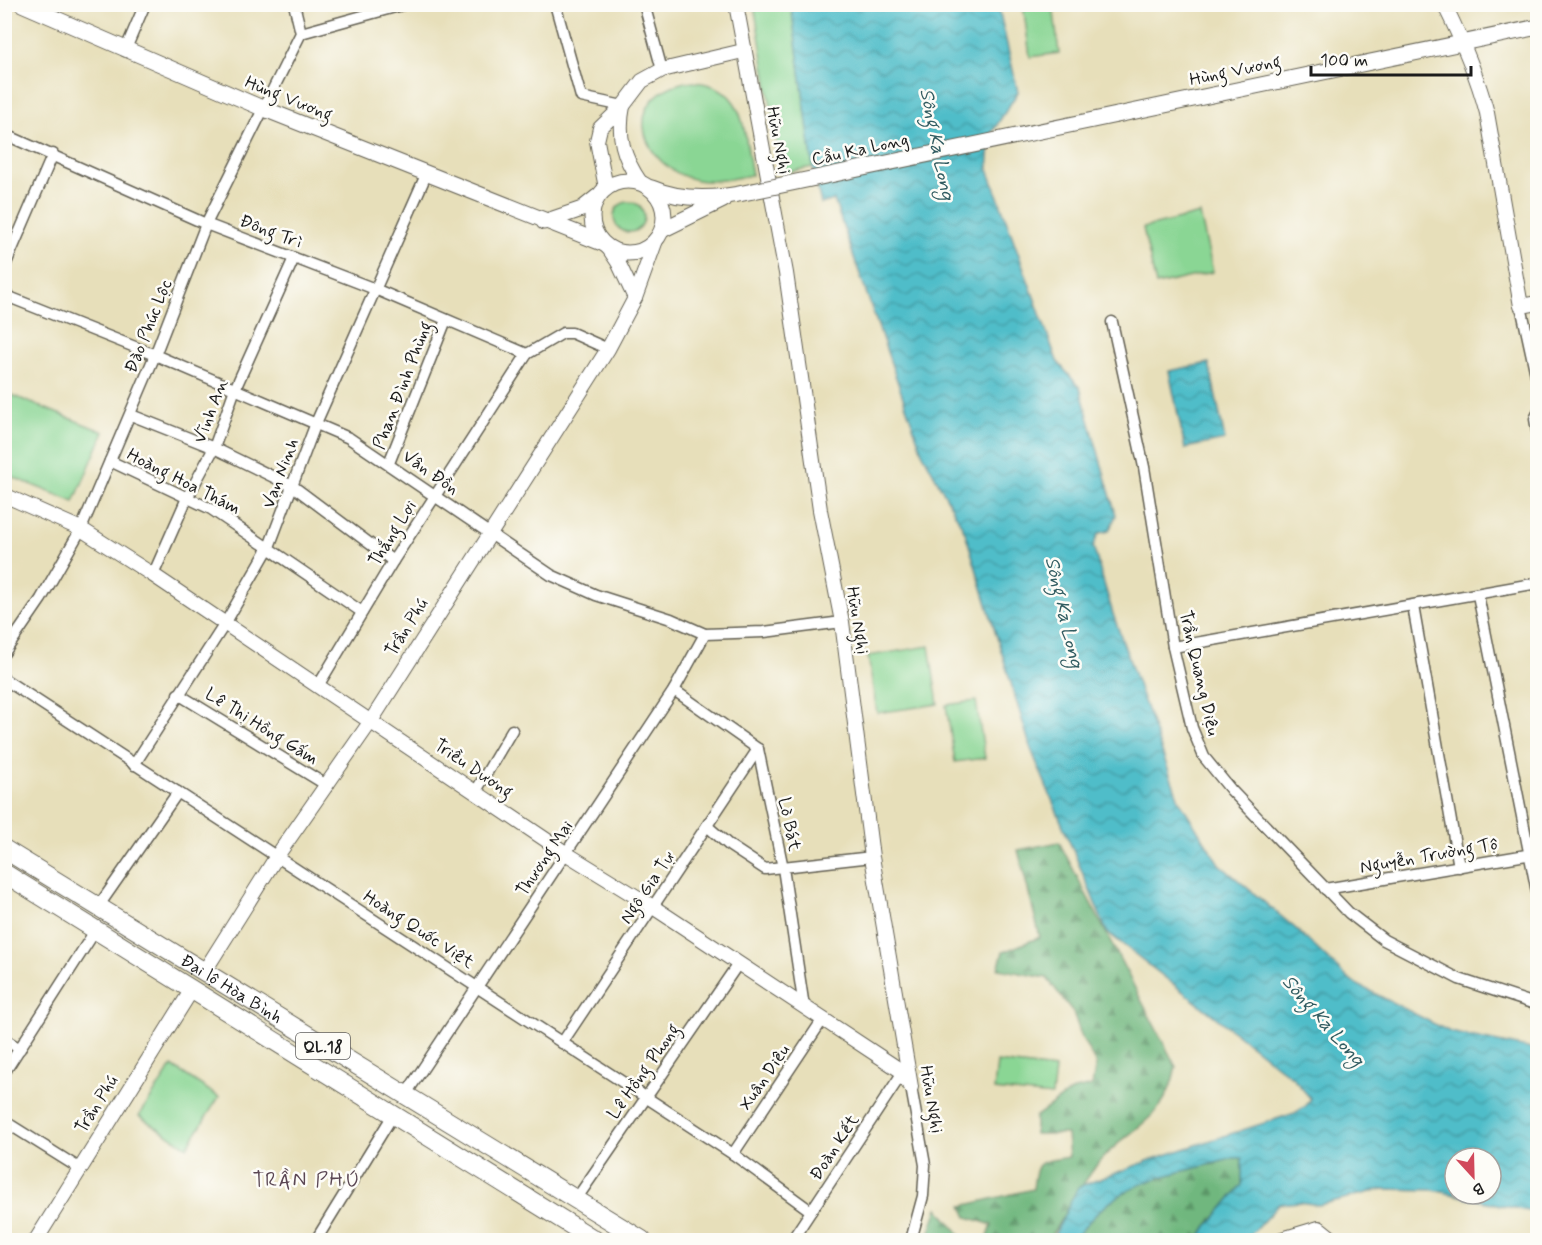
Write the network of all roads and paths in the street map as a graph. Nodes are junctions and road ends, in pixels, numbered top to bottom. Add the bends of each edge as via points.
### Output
1 (22, 4) edge
2 (145, 4) edge
3 (294, 4) edge
4 (406, 4) edge
5 (555, 4) edge
6 (644, 4) edge
7 (736, 4) edge
8 (1444, 4) edge
9 (1538, 27) edge
10 (301, 33) junction
11 (1463, 42) junction
12 (125, 51) junction
13 (743, 51) junction
14 (662, 70) junction
15 (623, 106) junction
16 (262, 108) junction
17 (1117, 115) joint
18 (4, 134) edge
19 (53, 154) junction
20 (426, 175) junction
21 (645, 185) junction
22 (601, 192) junction
23 (731, 196) junction
24 (544, 222) junction
25 (206, 224) junction
26 (659, 235) junction
27 (605, 245) junction
28 (294, 258) junction
29 (4, 268) edge
30 (375, 289) junction
31 (4, 295) edge
32 (635, 298) junction
33 (1538, 303) edge
34 (1521, 306) junction
35 (446, 320) junction
36 (1112, 322) dead end
37 (608, 349) junction
38 (527, 354) junction
39 (155, 355) junction
40 (1538, 384) edge
41 (236, 389) junction
42 (131, 415) junction
43 (1536, 417) edge
44 (316, 423) junction
45 (1538, 436) edge
46 (214, 448) junction
47 (110, 461) junction
48 (389, 463) junction
49 (294, 487) junction
50 (4, 495) edge
51 (435, 495) junction
52 (187, 498) junction
53 (81, 529) junction
54 (490, 533) junction
55 (269, 547) junction
56 (393, 561) junction
57 (153, 575) junction
58 (1538, 583) edge
59 (1478, 595) junction
60 (1413, 606) junction
61 (362, 612) junction
62 (226, 622) junction
63 (842, 622) junction
64 (705, 634) junction
65 (1173, 647) junction
66 (4, 653) edge
67 (4, 679) edge
68 (318, 686) junction
69 (674, 690) junction
70 (178, 694) junction
71 (371, 721) junction
72 (512, 730) dead end
73 (758, 749) junction
74 (134, 765) junction
75 (328, 786) junction
76 (477, 790) junction
77 (178, 792) junction
78 (707, 826) junction
79 (4, 849) edge
80 (567, 854) junction
81 (1533, 854) edge
82 (277, 856) junction
83 (872, 857) junction
84 (1459, 867) junction
85 (783, 868) junction
86 (4, 873) edge
87 (1325, 889) junction
88 (1538, 897) edge
89 (98, 907) junction
90 (653, 907) junction
91 (95, 931) junction
92 (738, 964) junction
93 (204, 972) junction
94 (476, 986) junction
95 (191, 991) junction
96 (1538, 1005) edge
97 (804, 1007) junction
98 (823, 1019) junction
99 (4, 1039) edge
100 (562, 1043) junction
101 (20, 1049) junction
102 (903, 1072) junction
103 (4, 1073) edge
104 (911, 1087) junction
105 (404, 1097) junction
106 (645, 1098) junction
107 (393, 1115) junction
108 (4, 1121) edge
109 (733, 1154) junction
110 (79, 1168) junction
111 (577, 1198) junction
112 (811, 1211) junction
113 (608, 1219) junction
114 (36, 1240) edge
115 (316, 1240) edge
116 (595, 1240) edge
117 (642, 1240) edge
118 (792, 1240) edge
119 (911, 1240) edge
120 (1279, 1240) edge
121 (1334, 1240) edge

1 - 12 main road, Hùng Vương
2 - 12 street
3 - 10 street
4 - 10 street
5 - 15 street via 581,97
6 - 14 street
7 - 13 street, Hữu Nghị
8 - 11 street
9 - 11 main road, Hùng Vương
10 - 16 street, Đào Phúc Lộc
11 - 17 main road, Hùng Vương
11 - 34 street via 1487,113
12 - 16 main road, Hùng Vương
13 - 14 street
13 - 63 street, Hữu Nghị via 786,273 820,510
14 - 15 street via 642,81
15 - 21 street via 620,131 626,160
15 - 22 street via 605,121 597,141
16 - 20 main road, Hùng Vương
16 - 25 street, Đào Phúc Lộc
17 - 23 main road, Cầu Ka Long, bridge
18 - 19 street, Đông Trì
19 - 25 street, Đông Trì
19 - 29 street
20 - 24 main road, Hùng Vương
20 - 30 street, Vạn Ninh
21 - 22 main road via 616,182
21 - 23 main road via 671,196
21 - 26 main road via 663,206
22 - 24 main road via 582,210
22 - 27 main road via 591,221
23 - 26 main road
24 - 27 main road, Hùng Vương
25 - 28 street, Đông Trì
25 - 39 street, Đào Phúc Lộc
26 - 27 main road via 639,252 618,252
26 - 32 street, Trần Phú
27 - 32 street
28 - 30 street, Đông Trì
28 - 41 street, Vĩnh An
30 - 35 street, Đông Trì
30 - 44 street, Vạn Ninh
31 - 39 street, Vân Đồn
32 - 37 street, Trần Phú
33 - 34 street
34 - 40 street
35 - 38 street, Đông Trì
35 - 48 street, Phan Đình Phùng
36 - 65 street, Trần Quang Diệu via 1144,467
37 - 38 street, Thắng Lợi via 572,333 563,333
37 - 54 street, Trần Phú
38 - 51 street, Thắng Lợi
39 - 41 street, Vân Đồn
39 - 42 street, Đào Phúc Lộc
41 - 44 street, Vân Đồn
41 - 46 street, Vĩnh An
42 - 46 street
42 - 47 street, Đào Phúc Lộc
43 - 45 street
44 - 48 street, Vân Đồn
44 - 49 street, Vạn Ninh
46 - 49 street
46 - 52 street, Vĩnh An
47 - 52 street, Hoàng Hoa Thám
47 - 53 street, Đào Phúc Lộc
48 - 51 street, Vân Đồn
49 - 55 street, Vạn Ninh
49 - 56 street
50 - 53 street, Triều Dương
51 - 54 street, Vân Đồn
51 - 56 street, Thắng Lợi
52 - 55 street, Hoàng Hoa Thám
52 - 57 street, Vĩnh An
53 - 57 street, Triều Dương
53 - 66 street, Đào Phúc Lộc
54 - 64 street, Vân Đồn via 551,575
54 - 71 street, Trần Phú
55 - 61 street, Hoàng Hoa Thám
55 - 62 street, Vạn Ninh
56 - 61 street, Thắng Lợi
57 - 62 street, Triều Dương
58 - 59 street
59 - 60 street
59 - 81 street
60 - 65 street
60 - 84 street
61 - 68 street, Thắng Lợi
62 - 68 street, Triều Dương
62 - 70 street, Vạn Ninh
63 - 64 street, Vân Đồn via 764,632
63 - 83 street, Hữu Nghị
64 - 69 street, Thương Mại
65 - 87 street, Trần Quang Diệu via 1192,728 1204,757
67 - 74 street, Hoàng Quốc Việt
68 - 71 street, Triều Dương
69 - 73 street
69 - 80 street, Thương Mại
70 - 74 street, Vạn Ninh
70 - 75 street, Lê Thị Hồng Gấm
71 - 75 street, Trần Phú
71 - 76 street, Triều Dương
72 - 76 street
73 - 78 street, Ngô Gia Tự
73 - 85 street, Lò Bát
74 - 77 street, Hoàng Quốc Việt
75 - 82 street, Trần Phú
76 - 80 street, Triều Dương
77 - 82 street, Hoàng Quốc Việt
77 - 89 street
78 - 85 street via 765,869
78 - 90 street, Ngô Gia Tự
79 - 89 highway, Đại lộ Hòa Bình / QL.18
80 - 90 street, Triều Dương
80 - 94 street, Thương Mại
81 - 84 street, Nguyễn Trường Tộ
81 - 88 street
82 - 93 street, Trần Phú
82 - 94 street, Hoàng Quốc Việt
83 - 85 street
83 - 104 street, Hữu Nghị
84 - 87 street, Nguyễn Trường Tộ
85 - 97 street, Lò Bát
86 - 91 highway, Đại lộ Hòa Bình / QL.18
87 - 96 street, Trần Quang Diệu via 1384,940 1426,963 1459,979
89 - 93 highway, Đại lộ Hòa Bình / QL.18
90 - 92 street, Triều Dương
90 - 100 street, Ngô Gia Tự
91 - 95 highway, Đại lộ Hòa Bình / QL.18
91 - 101 street
92 - 97 street, Triều Dương
92 - 106 street, Lê Hồng Phong
93 - 95 highway
93 - 105 highway, Đại lộ Hòa Bình / QL.18
94 - 100 street, Hoàng Quốc Việt
94 - 105 street, Thương Mại
95 - 107 highway, Đại lộ Hòa Bình / QL.18
95 - 110 street, Trần Phú
97 - 98 street, Triều Dương
98 - 102 street, Triều Dương
98 - 109 street, Xuân Diệu
99 - 101 street
100 - 106 street, Hoàng Quốc Việt
101 - 103 street
102 - 104 street, Triều Dương
102 - 112 street, Đoàn Kết
104 - 119 street, Hữu Nghị via 925,1165 923,1196
105 - 107 highway
105 - 111 highway, Đại lộ Hòa Bình / QL.18
106 - 109 street, Hoàng Quốc Việt
106 - 111 street, Lê Hồng Phong
107 - 115 street
107 - 116 highway, Đại lộ Hòa Bình / QL.18
108 - 110 street
109 - 112 street, Hoàng Quốc Việt
110 - 114 street, Trần Phú
111 - 113 highway, Đại lộ Hòa Bình / QL.18
112 - 118 street, Đoàn Kết
113 - 116 highway
113 - 117 highway, Đại lộ Hòa Bình / QL.18
120 - 121 street via 1319,1228

